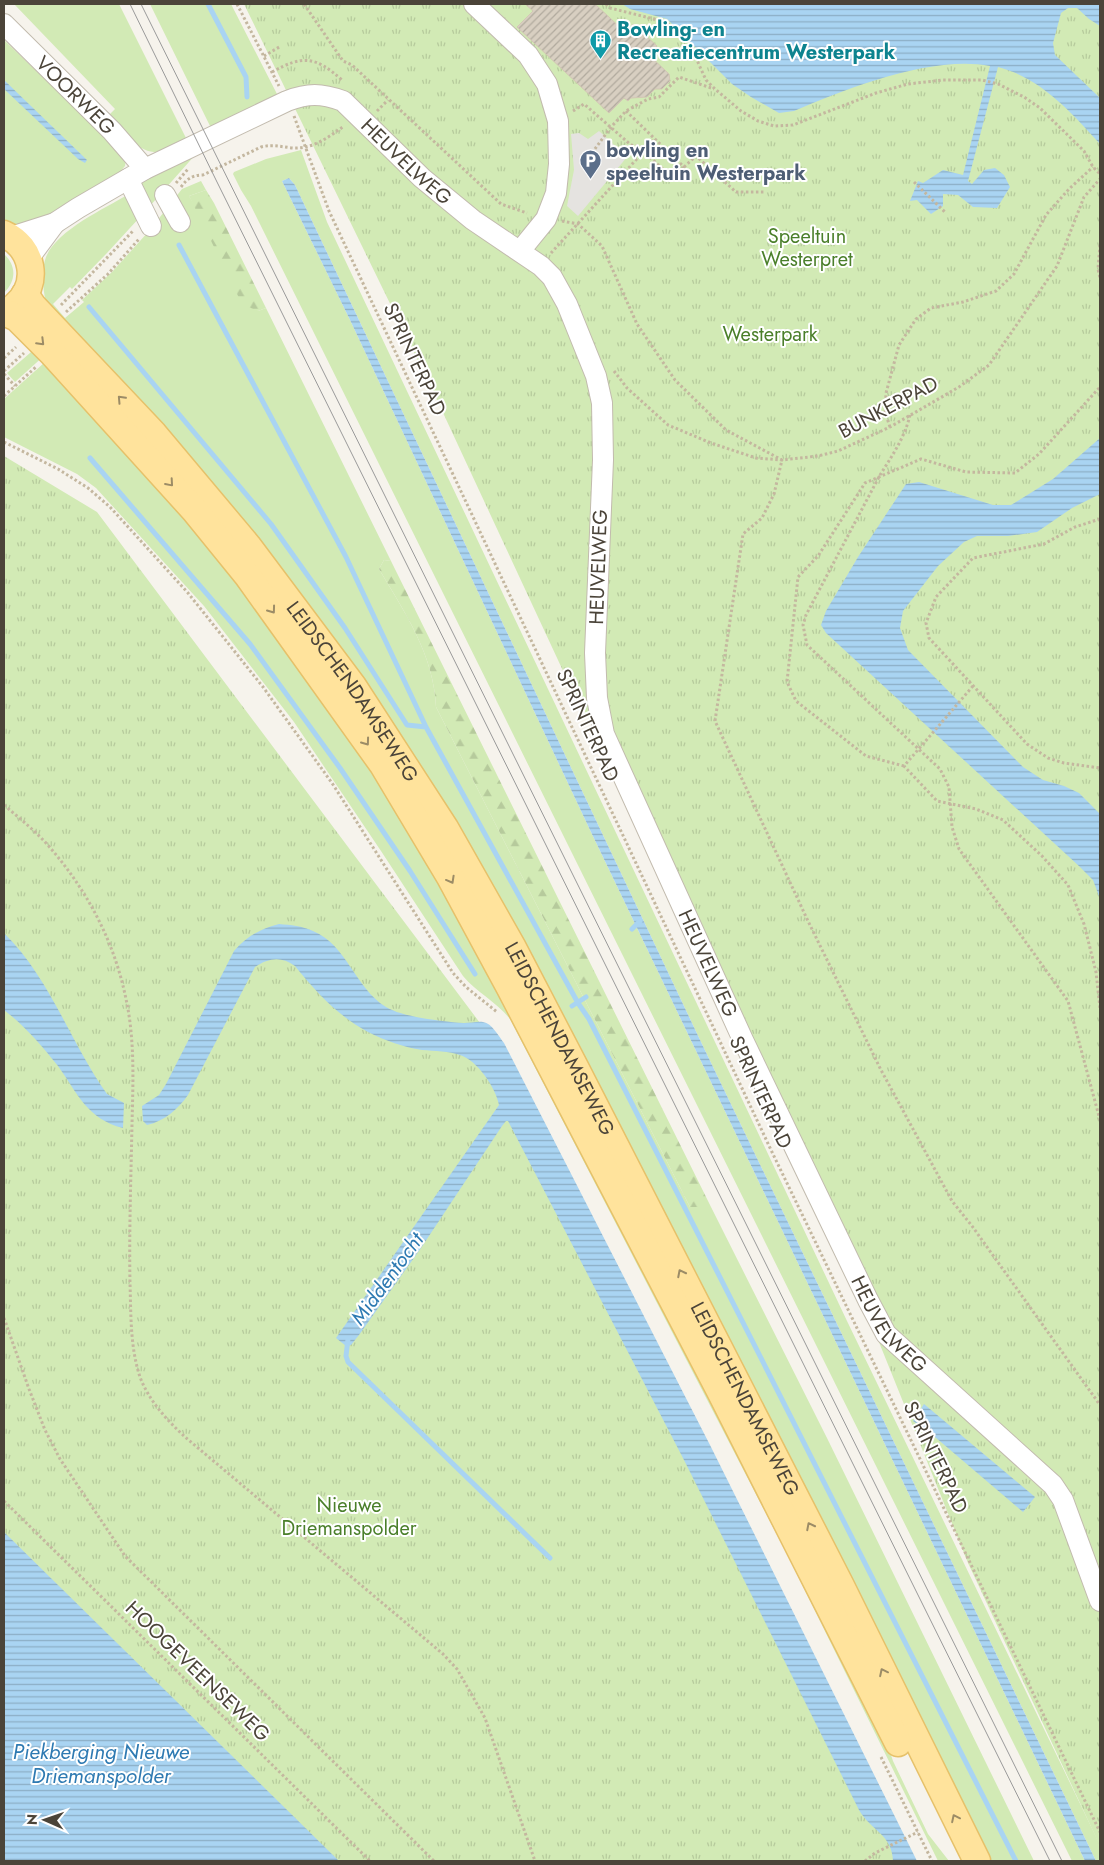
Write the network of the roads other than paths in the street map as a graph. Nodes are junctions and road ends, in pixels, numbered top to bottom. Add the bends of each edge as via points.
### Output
1 (474, 4) edge
2 (4, 24) edge
3 (136, 174) junction
4 (165, 195) dead end
5 (180, 222) dead end
6 (55, 223) junction
7 (151, 226) dead end
8 (8, 236) edge
9 (525, 245) junction
10 (29, 258) junction
11 (26, 294) junction
12 (4, 312) edge
13 (1100, 1600) edge
14 (957, 1861) edge
15 (977, 1861) edge

1 - 9 street via 528,55 547,84 558,121 560,164 556,193 546,219
2 - 3 street, VOORWEG via 112,131
3 - 6 street
3 - 7 street, VOORWEG
3 - 9 street, HEUVELWEG via 290,108 306,95 331,97 343,101 422,178 465,214
4 - 5 street
6 - 8 street
6 - 10 street
8 - 10 main road via 25,250
9 - 13 street, HEUVELWEG via 552,277 567,304 596,376 602,403 603,460 595,653 597,698 604,734 743,1040 886,1334 1053,1485 1062,1500
10 - 11 main road via 31,277
11 - 12 main road
15 -> 11 main road, LEIDSCHENDAMSEWEG via 841,1586 576,1068 445,828 353,686 248,546 154,434 33,306
12 -> 14 main road, LEIDSCHENDAMSEWEG via 17,318 52,353 195,511 247,575 383,765 450,877 510,988 721,1393

